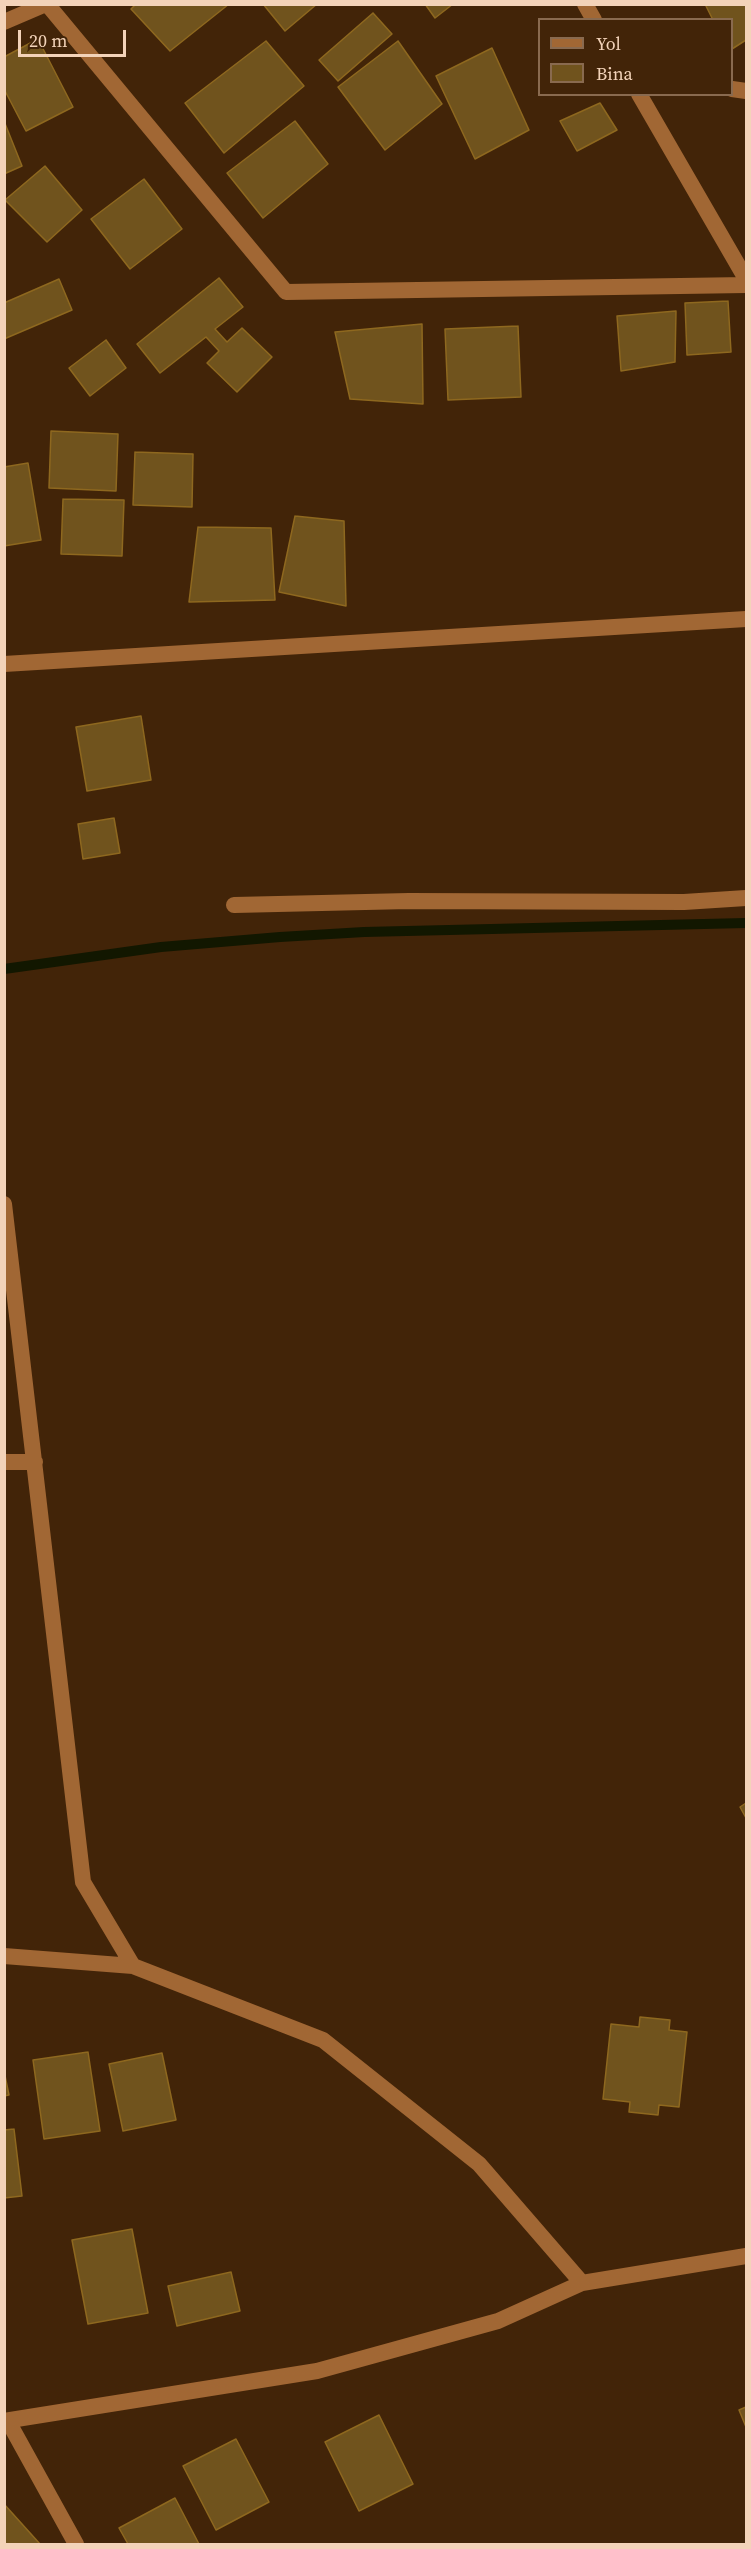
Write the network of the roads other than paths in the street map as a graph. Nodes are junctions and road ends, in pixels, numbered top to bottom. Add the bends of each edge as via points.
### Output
1 (46, 4) edge
2 (585, 4) edge
3 (593, 18) edge
4 (4, 22) edge
5 (640, 96) edge
6 (747, 279) edge
7 (747, 285) edge
8 (747, 619) edge
9 (4, 664) edge
10 (747, 898) edge
11 (234, 905) dead end
12 (4, 1204) edge
13 (4, 1462) edge
14 (35, 1462) junction
15 (4, 1956) edge
16 (133, 1966) junction
17 (747, 2256) edge
18 (582, 2283) junction
19 (6, 2421) edge
20 (76, 2544) edge

1 - 4 street
1 - 7 street via 286,292
2 - 3 street
5 - 6 street
8 - 9 street
10 - 11 street via 684,902
12 - 14 street
13 - 14 street
14 - 16 street via 83,1882
15 - 16 street
16 - 18 street via 323,2040 479,2164
17 - 18 street
18 - 19 street via 498,2321 317,2371
19 - 20 street

